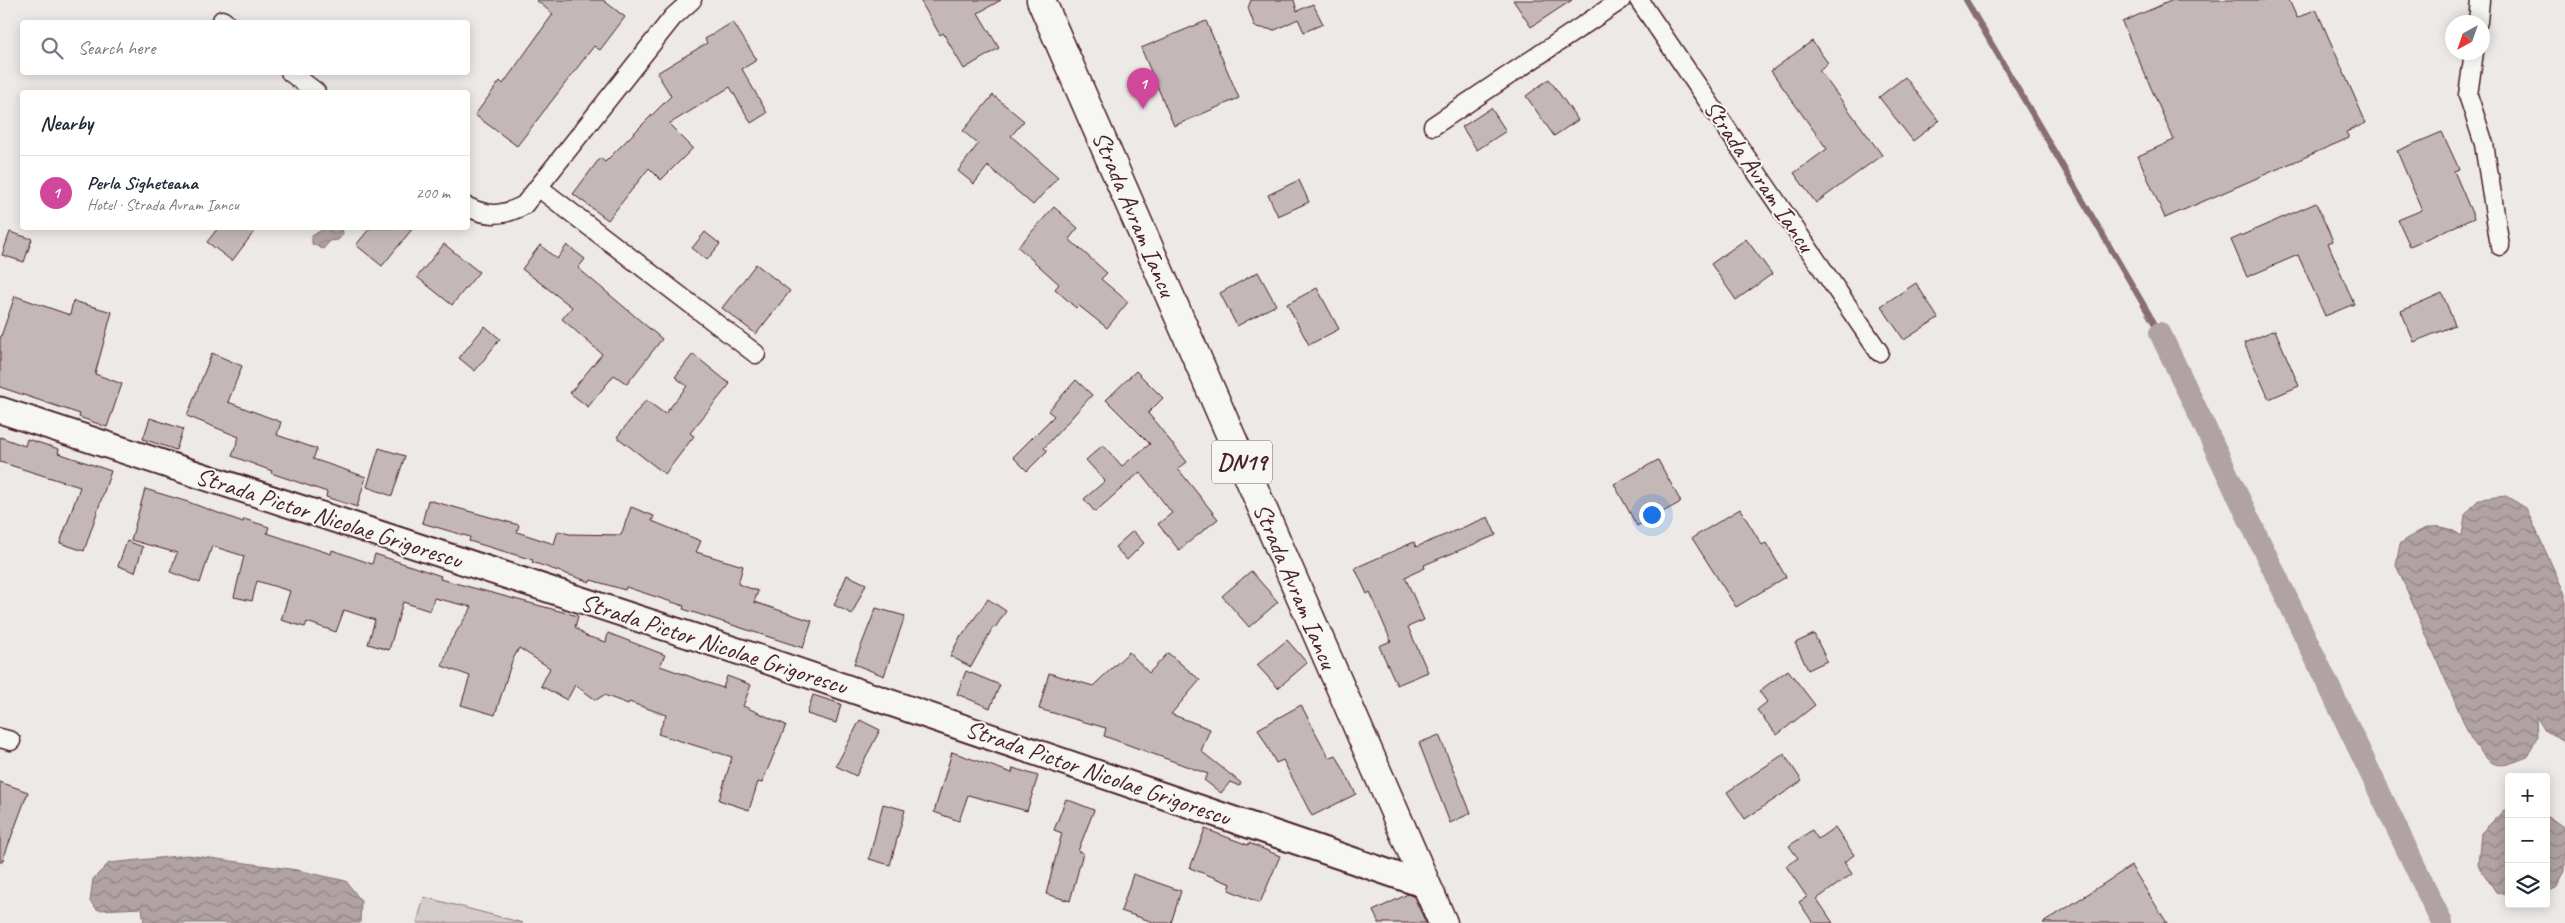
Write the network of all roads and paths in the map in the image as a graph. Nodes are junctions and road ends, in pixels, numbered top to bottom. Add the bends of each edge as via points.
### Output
1 (692, 0) edge
2 (1041, 0) edge
3 (1621, 0) edge
4 (1639, 0) edge
5 (2480, 0) edge
6 (2479, 15) edge
7 (2473, 60) edge
8 (294, 75) edge
9 (313, 90) edge
10 (1433, 126) dead end
11 (538, 186) junction
12 (470, 209) edge
13 (2500, 246) dead end
14 (1879, 352) dead end
15 (756, 354) dead end
16 (0, 410) edge
17 (1425, 885) junction
18 (1443, 923) edge

1 - 11 street via 673,17
2 - 17 main road, Strada Avram Iancu / DN19
3 - 10 street
4 - 14 street, Strada Avram Iancu
5 - 6 street
7 - 13 street via 2468,95 2484,144
8 - 9 street
11 - 12 street via 524,205 510,213 488,215
11 - 15 street
16 - 17 main road, Strada Pictor Nicolae Grigorescu via 762,660
17 - 18 main road, Strada Avram Iancu / DN19

